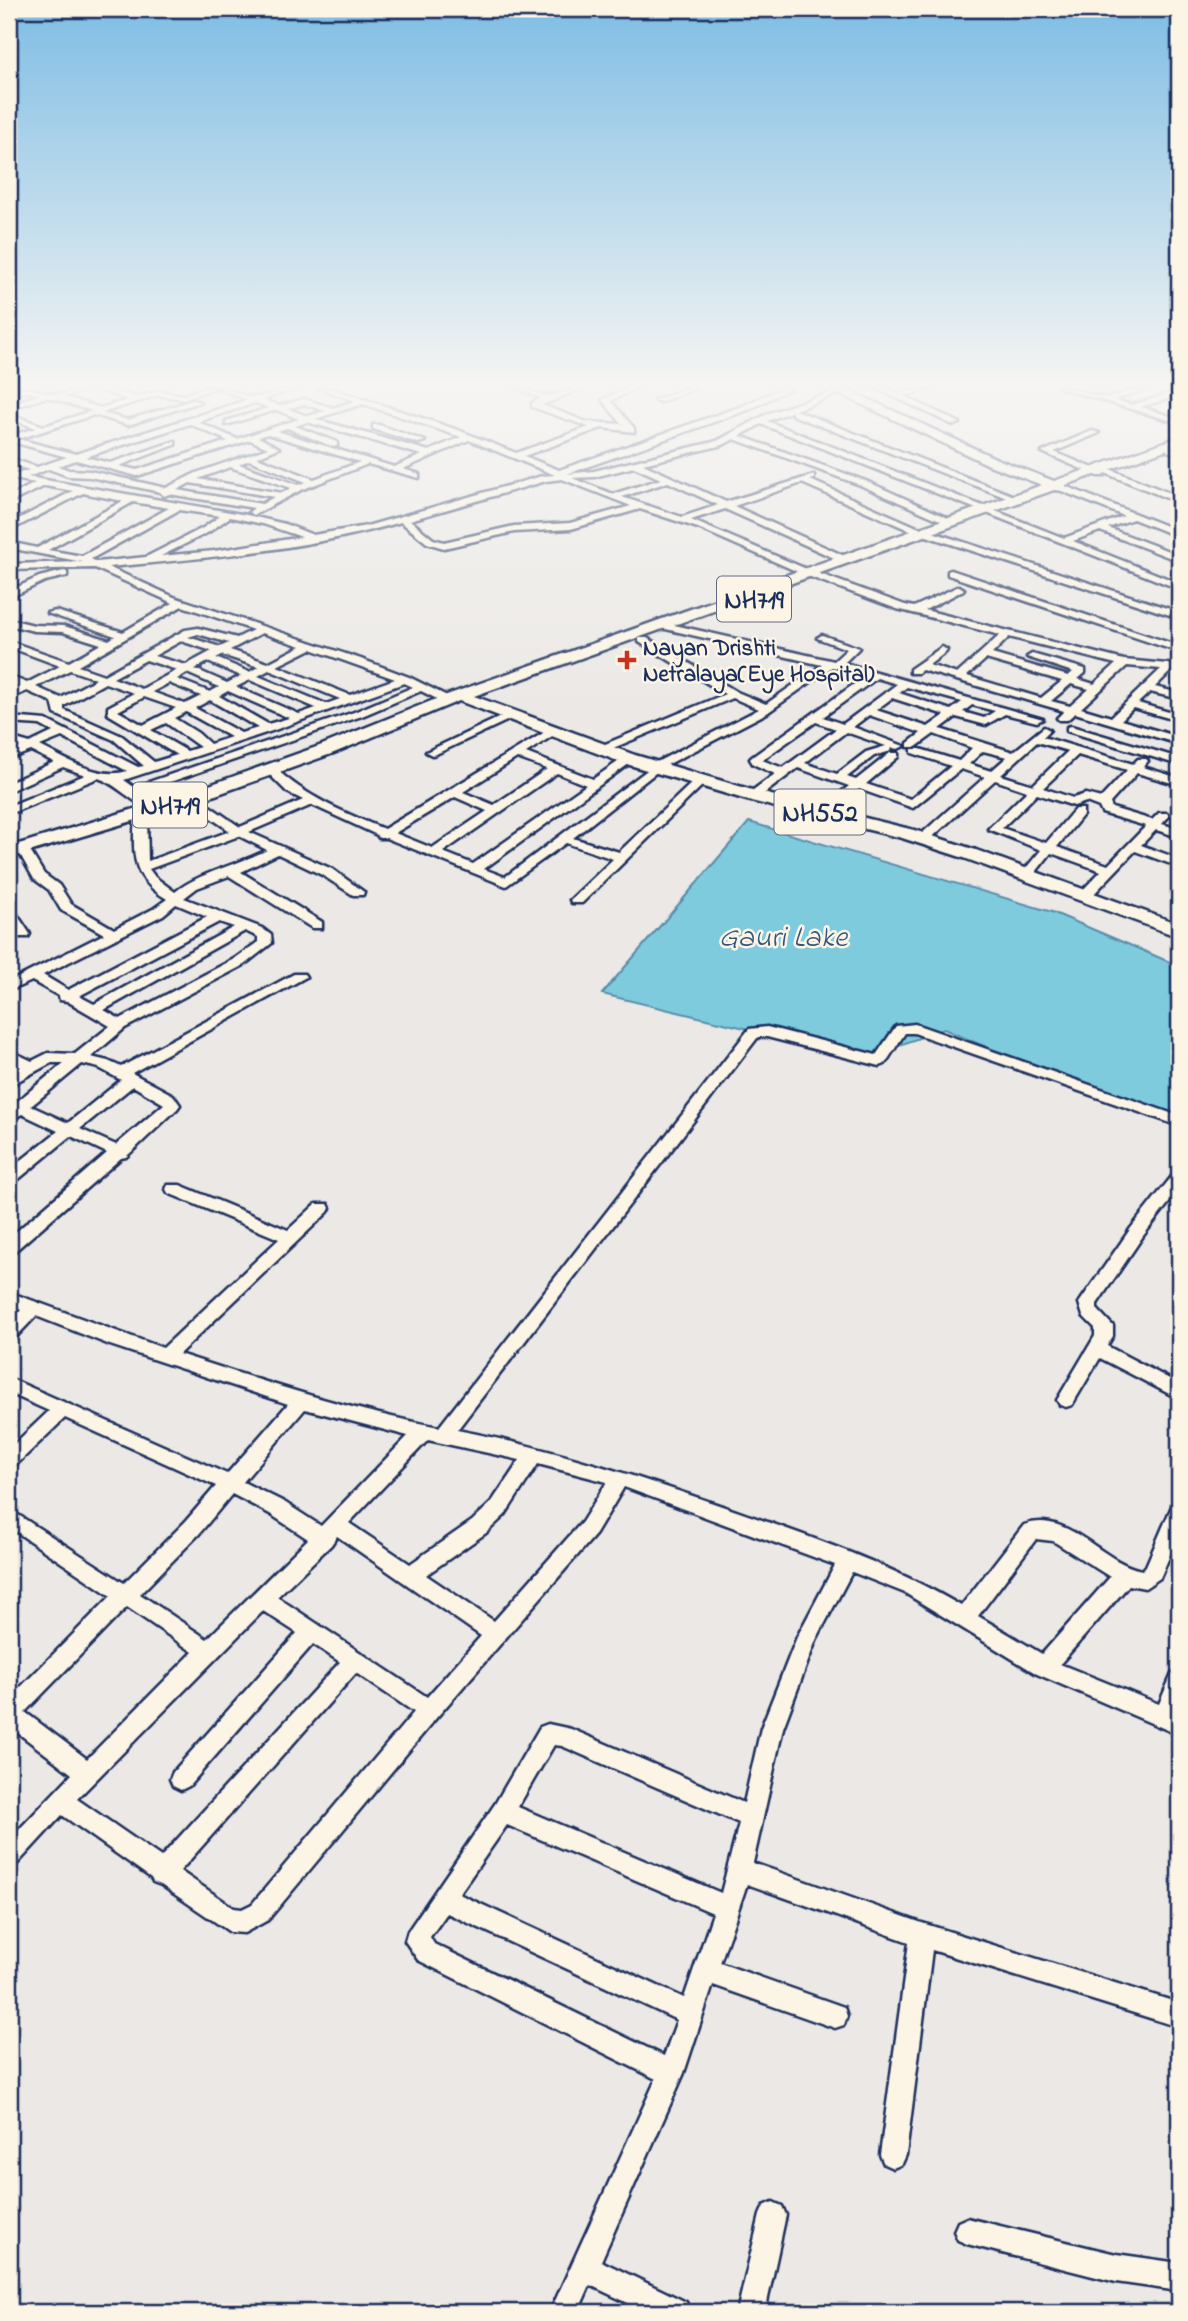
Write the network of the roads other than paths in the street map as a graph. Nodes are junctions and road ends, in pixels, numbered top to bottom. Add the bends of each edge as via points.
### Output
1 (71, 496) edge
2 (111, 496) edge
3 (158, 496) edge
4 (202, 496) edge
5 (282, 496) edge
6 (484, 496) edge
7 (703, 496) edge
8 (750, 496) edge
9 (839, 496) edge
10 (891, 496) edge
11 (956, 496) edge
12 (1011, 496) edge
13 (1027, 496) edge
14 (1032, 496) edge
15 (1084, 496) edge
16 (613, 497) edge
17 (1018, 499) junction
18 (131, 500) junction
19 (147, 502) junction
20 (723, 505) junction
21 (263, 506) junction
22 (641, 506) junction
23 (178, 507) junction
24 (991, 511) junction
25 (227, 515) junction
26 (1135, 515) junction
27 (243, 518) junction
28 (404, 520) junction
29 (682, 520) junction
30 (952, 522) junction
31 (9, 528) edge
32 (1100, 528) junction
33 (1177, 531) edge
34 (924, 534) junction
35 (315, 539) junction
36 (1064, 541) junction
37 (9, 544) edge
38 (40, 550) junction
39 (1179, 558) edge
40 (84, 559) junction
41 (846, 560) junction
42 (145, 561) junction
43 (9, 567) edge
44 (98, 567) junction
45 (813, 573) junction
46 (951, 573) dead end
47 (1179, 586) edge
48 (959, 589) dead end
49 (9, 595) edge
50 (181, 603) junction
51 (915, 611) junction
52 (52, 613) dead end
53 (1179, 617) edge
54 (9, 622) edge
55 (668, 626) junction
56 (262, 629) junction
57 (1006, 635) junction
58 (125, 636) junction
59 (178, 637) junction
60 (822, 638) dead end
61 (643, 640) junction
62 (238, 642) junction
63 (9, 644) edge
64 (111, 644) junction
65 (311, 645) junction
66 (1179, 649) edge
67 (223, 650) junction
68 (942, 650) dead end
69 (984, 655) junction
70 (146, 657) junction
71 (1032, 657) dead end
72 (207, 658) junction
73 (1124, 663) junction
74 (833, 664) junction
75 (71, 666) junction
76 (920, 666) junction
77 (270, 667) junction
78 (1174, 667) edge
79 (186, 669) junction
80 (875, 675) junction
81 (1004, 676) junction
82 (252, 677) junction
83 (960, 677) junction
84 (107, 678) junction
85 (9, 679) edge
86 (169, 679) junction
87 (405, 679) junction
88 (1070, 680) junction
89 (904, 683) junction
90 (27, 687) junction
91 (230, 687) junction
92 (422, 687) junction
93 (1097, 688) junction
94 (1148, 688) junction
95 (144, 692) junction
96 (733, 694) junction
97 (891, 694) junction
98 (9, 696) edge
99 (211, 696) junction
100 (1179, 696) edge
101 (459, 699) junction
102 (347, 700) junction
103 (972, 701) junction
104 (1042, 702) junction
105 (59, 704) junction
106 (1130, 704) junction
107 (186, 708) junction
108 (325, 708) junction
109 (767, 708) junction
110 (1003, 710) junction
111 (869, 712) junction
112 (1069, 712) junction
113 (954, 713) junction
114 (358, 714) junction
115 (511, 715) junction
116 (166, 718) junction
117 (299, 718) junction
118 (815, 718) junction
119 (1179, 718) edge
120 (9, 720) edge
121 (1113, 721) junction
122 (1179, 726) edge
123 (378, 727) junction
124 (144, 729) junction
125 (268, 729) junction
126 (1039, 729) junction
127 (1071, 729) junction
128 (845, 730) junction
129 (554, 731) junction
130 (931, 731) junction
131 (61, 733) junction
132 (241, 738) junction
133 (1174, 739) edge
134 (9, 740) edge
135 (978, 746) junction
136 (32, 747) junction
137 (209, 748) junction
138 (902, 748) junction
139 (328, 749) junction
140 (601, 749) junction
141 (1076, 750) junction
142 (251, 751) junction
143 (432, 752) dead end
144 (1152, 753) junction
145 (517, 754) junction
146 (9, 756) edge
147 (187, 756) junction
148 (1015, 756) junction
149 (629, 759) junction
150 (64, 762) junction
151 (1179, 762) edge
152 (797, 764) junction
153 (960, 766) junction
154 (153, 767) junction
155 (656, 767) junction
156 (1136, 768) junction
157 (273, 769) junction
158 (555, 769) junction
159 (138, 772) junction
160 (784, 773) junction
161 (97, 774) junction
162 (993, 776) junction
163 (115, 779) junction
164 (837, 779) junction
165 (701, 781) junction
166 (1179, 782) edge
167 (595, 784) junction
168 (857, 786) junction
169 (9, 787) edge
170 (1033, 789) junction
171 (131, 792) junction
172 (454, 792) junction
173 (754, 796) junction
174 (190, 798) junction
175 (313, 800) junction
176 (1076, 807) junction
177 (1104, 807) junction
178 (9, 810) edge
179 (495, 810) junction
180 (148, 812) junction
181 (823, 813) junction
182 (1163, 816) dead end
183 (1153, 826) junction
184 (239, 832) junction
185 (1179, 833) edge
186 (383, 835) junction
187 (565, 839) junction
188 (923, 839) junction
189 (1132, 846) junction
190 (278, 849) junction
191 (1048, 849) junction
192 (16, 851) edge
193 (432, 854) junction
194 (621, 857) junction
195 (1179, 863) edge
196 (142, 867) junction
197 (1108, 869) junction
198 (474, 870) junction
199 (232, 872) junction
200 (1027, 874) junction
201 (358, 892) dead end
202 (1084, 896) junction
203 (176, 898) junction
204 (577, 900) dead end
205 (9, 913) edge
206 (220, 916) junction
207 (317, 925) dead end
208 (245, 926) junction
209 (1179, 931) edge
210 (23, 934) dead end
211 (113, 934) junction
212 (32, 975) junction
213 (299, 977) dead end
214 (9, 987) edge
215 (65, 996) junction
216 (92, 1011) junction
217 (120, 1025) junction
218 (9, 1055) edge
219 (80, 1059) junction
220 (31, 1066) junction
221 (127, 1076) junction
222 (9, 1081) edge
223 (14, 1111) edge
224 (1179, 1121) edge
225 (68, 1130) junction
226 (120, 1153) junction
227 (9, 1178) edge
228 (1179, 1179) edge
229 (174, 1189) dead end
230 (322, 1208) dead end
231 (291, 1238) junction
232 (9, 1247) edge
233 (9, 1297) edge
234 (33, 1308) junction
235 (9, 1333) edge
236 (1098, 1349) junction
237 (166, 1356) junction
238 (9, 1385) edge
239 (1179, 1391) edge
240 (301, 1401) junction
241 (1066, 1401) dead end
242 (62, 1410) junction
243 (434, 1433) junction
244 (533, 1456) junction
245 (9, 1460) edge
246 (620, 1478) junction
247 (232, 1486) junction
248 (1179, 1512) edge
249 (9, 1517) edge
250 (331, 1532) junction
251 (847, 1561) junction
252 (409, 1576) junction
253 (1124, 1576) junction
254 (125, 1596) junction
255 (264, 1600) junction
256 (964, 1618) junction
257 (312, 1631) junction
258 (497, 1635) junction
259 (210, 1652) junction
260 (354, 1662) junction
261 (1044, 1667) junction
262 (1179, 1681) edge
263 (429, 1710) junction
264 (1172, 1721) edge
265 (88, 1773) junction
266 (181, 1779) dead end
267 (61, 1801) junction
268 (503, 1812) junction
269 (751, 1817) junction
270 (12, 1846) edge
271 (740, 1870) junction
272 (161, 1874) junction
273 (443, 1899) junction
274 (726, 1907) junction
275 (922, 1935) junction
276 (706, 1970) junction
277 (691, 2014) junction
278 (1179, 2015) edge
279 (835, 2016) dead end
280 (671, 2073) junction
281 (893, 2155) dead end
282 (772, 2215) dead end
283 (967, 2231) dead end
284 (583, 2267) junction
285 (1179, 2277) edge
286 (564, 2312) edge
287 (676, 2312) edge
288 (751, 2312) edge

1 - 31 street
2 - 18 street
3 - 19 street
4 - 21 street
5 - 21 street
6 - 28 street
7 - 20 street
8 - 20 street
9 - 34 street
10 - 30 street
11 - 24 street
12 - 17 street
13 - 17 highway, NH719
14 - 24 highway, NH719
15 - 26 street
16 - 22 street
17 - 24 highway, NH719
18 - 19 street
18 - 38 street
19 - 23 street
20 - 29 street
20 - 41 street
21 - 27 street
22 - 28 street via 571,526 507,530 444,545 430,541
22 - 29 street
23 - 25 street
23 - 40 street
24 - 30 highway, NH719
24 - 34 highway, NH719
24 - 36 street
25 - 27 street
25 - 42 street
26 - 32 street
26 - 33 street
27 - 35 street
28 - 35 street
29 - 45 street
30 - 34 highway, NH719
32 - 36 street
32 - 39 street
34 - 41 highway, NH719
34 - 45 highway, NH719
34 - 53 street
35 - 42 street
36 - 47 street
37 - 38 street
38 - 40 street
40 - 44 street
41 - 45 highway, NH719
42 - 44 street
43 - 44 street
44 - 49 street via 51,576
44 - 50 street
45 - 51 street
45 - 55 highway, NH719
46 - 66 street
48 - 51 street
50 - 56 street
50 - 58 street
51 - 57 street
52 - 58 street
54 - 64 street via 64,629
55 - 61 highway, NH719
55 - 74 street
55 - 101 highway, NH719
56 - 62 street
56 - 65 street
57 - 69 street
57 - 73 street
58 - 64 street
59 - 62 street via 195,631
59 - 67 street
59 - 70 street
60 - 74 street via 854,648
61 - 96 street
61 - 101 highway, NH719
62 - 67 street
63 - 75 street
64 - 75 street
65 - 77 street
65 - 87 street
67 - 72 street
67 - 77 street
68 - 76 street
69 - 81 street
69 - 83 street
70 - 79 street
70 - 84 street
71 - 88 street via 1081,671
72 - 79 street
72 - 82 street
73 - 78 street
73 - 93 street
74 - 80 street
74 - 109 street
75 - 84 street
75 - 90 street
76 - 83 street
76 - 89 street
77 - 82 street
77 - 102 street
78 - 94 street
79 - 86 street
79 - 91 street
80 - 89 street
80 - 118 street
81 - 83 street
81 - 88 street
81 - 103 street
81 - 104 street
82 - 91 street
82 - 108 street
84 - 95 street
84 - 105 street
85 - 90 street
86 - 95 street
86 - 99 street
87 - 92 street
87 - 102 street
88 - 93 street
88 - 104 street
89 - 97 street
89 - 103 street
90 - 98 street
90 - 105 street
91 - 99 street
91 - 117 street
92 - 101 street
92 - 114 street
93 - 112 street
94 - 100 street
94 - 106 street
95 - 107 street
95 - 124 street via 111,710
96 - 109 street
96 - 140 street
97 - 111 street
97 - 113 street
99 - 107 street
99 - 125 street
101 - 115 highway, NH552
101 - 123 highway, NH719
101 - 139 highway, NH719 via 352,744
102 - 108 street
102 - 114 street
103 - 110 street
103 - 113 street
104 - 112 street
105 - 154 street via 59,712 118,738
106 - 119 street
106 - 121 street
107 - 116 street
107 - 132 street
108 - 117 street
109 - 155 street
110 - 113 street via 986,722
110 - 126 street
111 - 128 street
111 - 130 street
112 - 121 street
112 - 126 street via 1048,715
112 - 127 street
113 - 130 street
114 - 123 street
114 - 142 street
115 - 129 highway, NH552
115 - 143 street
116 - 124 street
116 - 137 street
117 - 125 street
118 - 128 street
118 - 160 street via 756,759
120 - 131 street via 37,721
121 - 133 street
122 - 133 street
123 - 139 highway, NH719
124 - 147 street
125 - 132 street
126 - 127 street via 1060,733
126 - 141 street
126 - 148 street
127 - 144 street
128 - 138 street
128 - 152 street
129 - 140 highway, NH552
129 - 145 street
130 - 135 street
130 - 138 street
131 - 136 street
131 - 159 street
132 - 137 street
133 - 144 street
134 - 136 street
135 - 148 street
135 - 153 street via 979,751
136 - 146 street
136 - 150 street
137 - 147 street
138 - 153 street
138 - 164 street via 870,754
138 - 168 street
139 - 157 highway, NH719
140 - 149 highway, NH552
141 - 156 street
141 - 170 street
142 - 157 street
142 - 171 street
144 - 151 street
144 - 156 street
145 - 158 street
145 - 172 street
147 - 154 street
148 - 162 street
149 - 155 highway, NH552
149 - 167 street
150 - 161 street
150 - 169 street
152 - 160 street
152 - 164 street
153 - 162 street
153 - 168 street via 913,804
154 - 159 street
155 - 165 highway, NH552
155 - 187 street
156 - 166 street
156 - 177 street
157 - 174 highway, NH719
157 - 175 street via 286,786
158 - 167 street
158 - 179 street
159 - 163 street
160 - 173 street
161 - 163 street
161 - 178 street
162 - 170 street
162 - 188 street
163 - 171 street
164 - 168 street
165 - 173 highway, NH552
165 - 194 street
167 - 198 street
168 - 181 street
170 - 176 street
170 - 191 street via 994,829
171 - 180 street
172 - 179 street
172 - 186 street
173 - 181 highway, NH552
174 - 180 highway, NH719
174 - 184 street
175 - 184 street
175 - 186 street
176 - 177 street via 1093,815
176 - 191 street
177 - 183 street
179 - 193 street
180 - 192 highway, NH719
180 - 196 street
181 - 188 highway, NH552
182 - 183 street
183 - 185 street
183 - 189 street
184 - 190 street
184 - 196 street
186 - 193 street
187 - 194 street
187 - 198 street via 509,882
188 - 200 highway, NH552
189 - 195 street
189 - 197 street
190 - 199 street
190 - 201 street via 334,875
191 - 197 street
191 - 200 street
192 - 211 street via 54,888 66,907
193 - 198 street
194 - 204 street
196 - 203 street via 156,887
197 - 202 street
199 - 203 street via 192,885
199 - 207 street
200 - 202 highway, NH552
202 - 209 highway, NH552
203 - 206 street
203 - 211 street
205 - 210 street
206 - 208 street
206 - 215 street
208 - 216 street
208 - 217 street via 266,939 253,954
211 - 212 street
212 - 214 street
212 - 215 street
213 - 221 street
215 - 216 street
216 - 217 street
217 - 219 street
218 - 220 street
219 - 220 street via 55,1057
219 - 221 street
219 - 223 street
220 - 222 street
221 - 225 street
221 - 226 street via 168,1098 172,1105
223 - 225 street
224 - 243 street via 915,1028 901,1029 880,1061 754,1032
225 - 226 street
225 - 227 street
226 - 232 street
228 - 236 street via 1088,1303 1088,1311 1105,1330
229 - 231 street
230 - 231 street
231 - 237 street
233 - 234 street
234 - 235 street
234 - 237 street
236 - 239 street
236 - 241 street
237 - 240 street
238 - 242 street
240 - 243 street
240 - 247 street
242 - 245 street
242 - 247 street
243 - 244 street
243 - 250 street
244 - 246 street
244 - 252 street via 498,1509
246 - 251 street
246 - 258 street via 589,1528
247 - 250 street
247 - 254 street
248 - 253 street via 1153,1572 1145,1579
249 - 254 street
250 - 252 street
250 - 255 street
251 - 256 street via 912,1587
251 - 269 street via 807,1637 772,1728
252 - 258 street
253 - 256 street via 1054,1533 1031,1531
253 - 261 street
254 - 259 street
254 - 265 street via 9,1713
255 - 257 street
255 - 259 street
256 - 261 street
257 - 260 street
257 - 266 street
258 - 263 street
259 - 265 street
260 - 263 street
260 - 272 street
261 - 264 street
262 - 264 street
263 - 272 street via 260,1912 244,1921 230,1920
265 - 267 street
267 - 270 street
267 - 272 street
268 - 269 street via 548,1734 563,1736
268 - 273 street
268 - 274 street
269 - 271 street
271 - 274 street
271 - 275 street
273 - 277 street
273 - 280 street via 420,1931 417,1941 426,1952
274 - 276 street
275 - 278 street
275 - 281 street
276 - 277 street
276 - 279 street
277 - 280 street
280 - 284 street
282 - 288 street
283 - 285 street via 1116,2268
284 - 286 street
284 - 287 street

